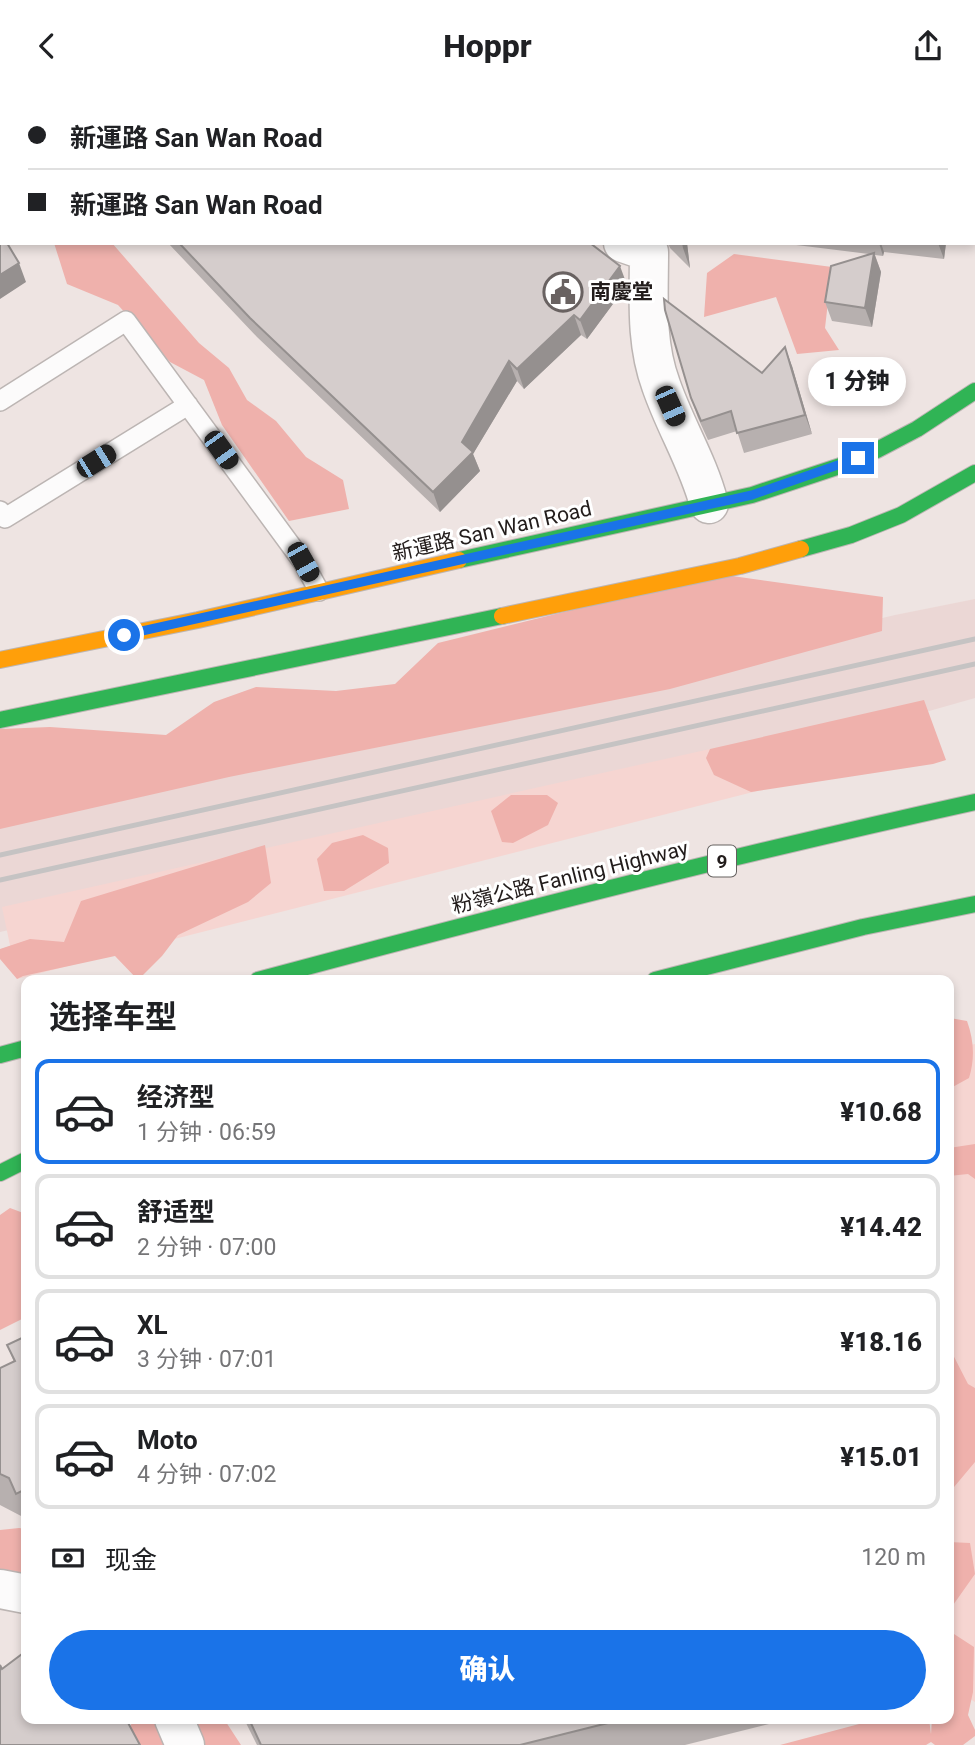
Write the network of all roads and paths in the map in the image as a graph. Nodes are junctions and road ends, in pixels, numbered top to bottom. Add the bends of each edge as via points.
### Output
1 (629, 245) edge
2 (975, 391) edge
3 (0, 401) edge
4 (188, 405) junction
5 (975, 473) edge
6 (709, 504) junction
7 (0, 510) edge
8 (319, 591) junction
9 (0, 660) edge
10 (0, 720) edge
11 (975, 802) edge
12 (975, 904) edge
13 (277, 975) edge
14 (675, 975) edge
15 (21, 1049) edge
16 (0, 1055) edge
17 (21, 1161) edge
18 (21, 1162) edge
19 (0, 1167) edge
20 (0, 1173) edge
21 (0, 1589) edge
22 (21, 1593) edge
23 (176, 1724) edge
24 (185, 1745) edge

1 - 6 street via 649,252 649,333 660,384
2 - 6 main road, 新運路 San Wan Road via 917,429 840,465 752,495
3 - 4 lane via 126,321
4 - 7 lane via 5,518
4 - 8 lane via 303,562
5 - 10 main road via 901,515 774,558
6 - 8 main road, 新運路 San Wan Road
8 - 9 main road, 新運路 San Wan Road
11 - 13 main road, 粉嶺公路 Fanling Highway / 9 via 470,923
12 - 14 main road
15 - 16 main road
17 - 19 main road
18 - 20 main road
21 - 22 street
23 - 24 street

